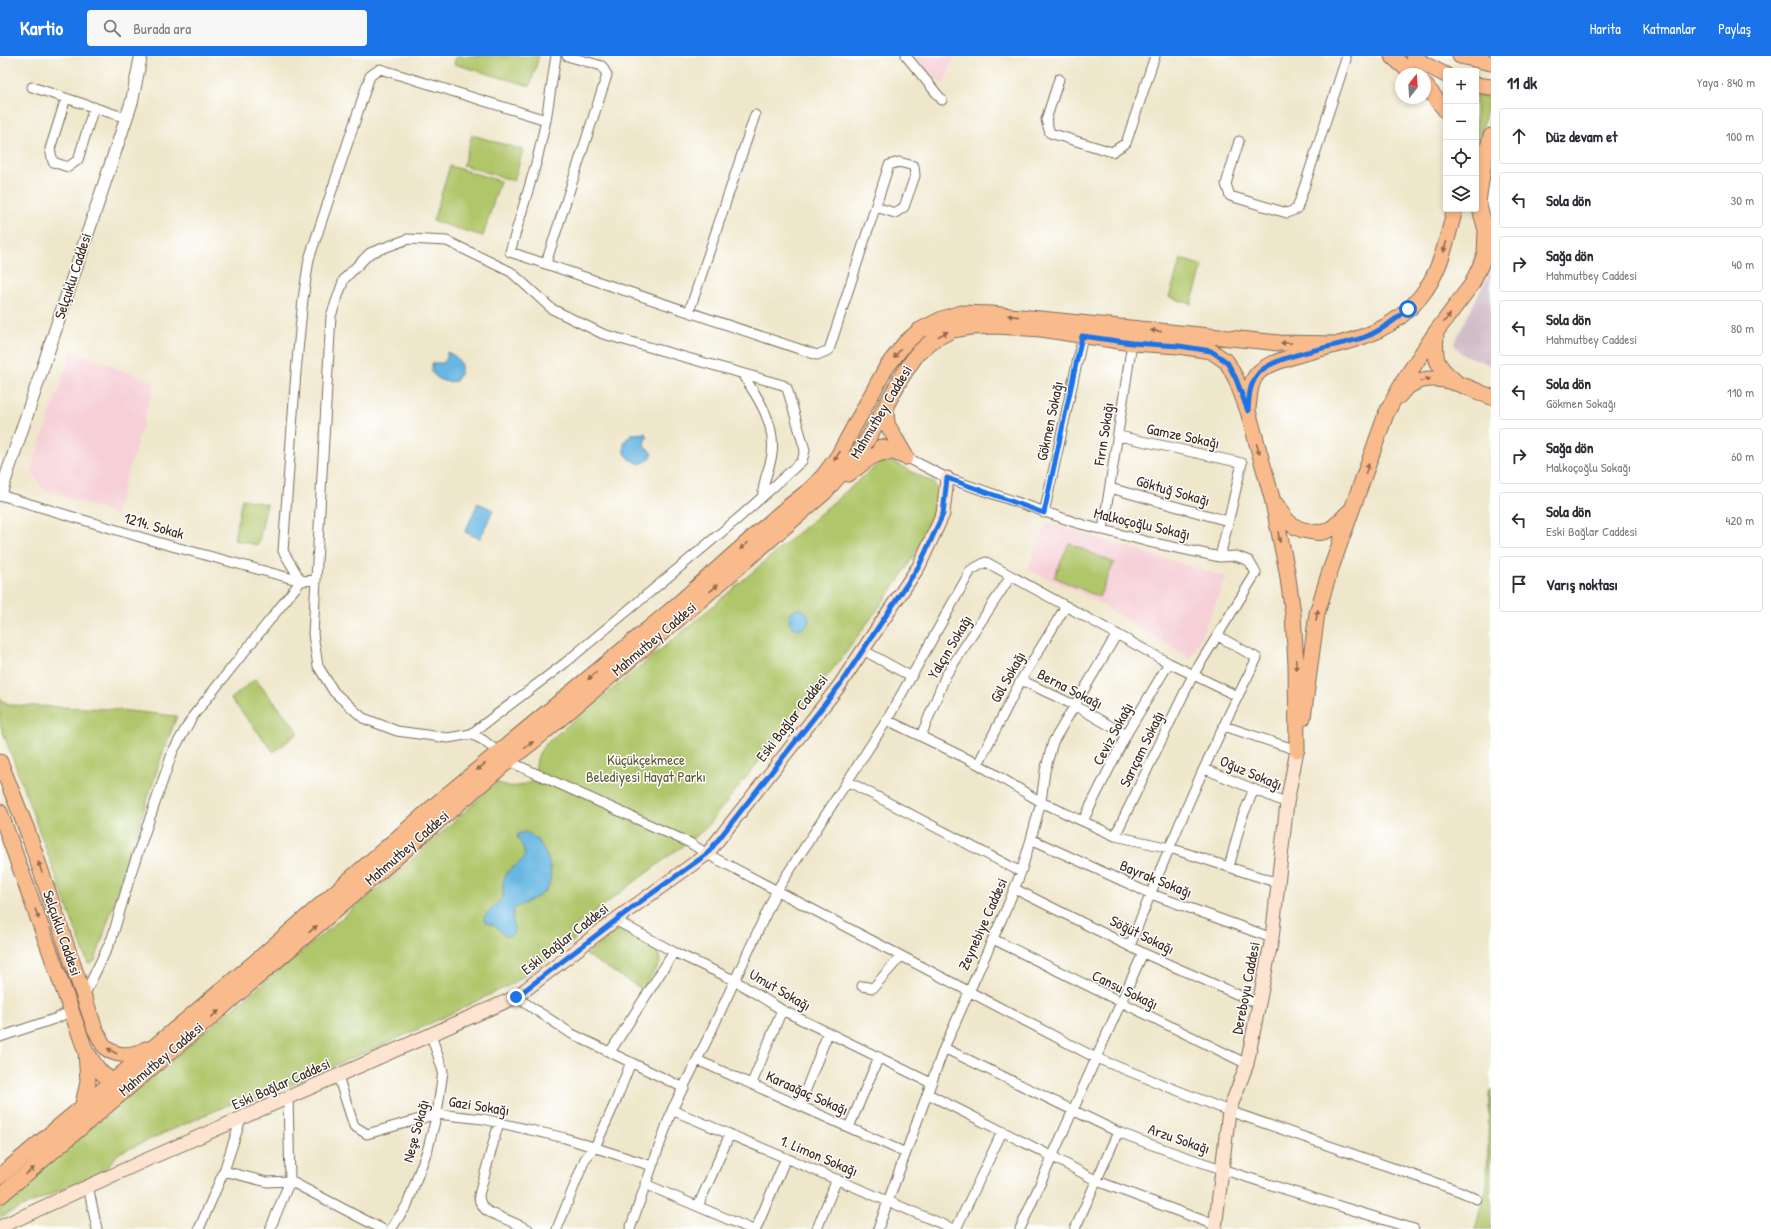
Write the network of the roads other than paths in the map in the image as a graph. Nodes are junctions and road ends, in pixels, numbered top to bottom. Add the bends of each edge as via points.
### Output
1 (141, 56) edge
2 (556, 56) edge
3 (567, 56) edge
4 (906, 56) edge
5 (1155, 56) edge
6 (1392, 56) edge
7 (1414, 56) edge
8 (1460, 56) edge
9 (1344, 57) edge
10 (1491, 63) edge
11 (1405, 68) edge
12 (1443, 74) edge
13 (1059, 78) dead end
14 (1479, 85) edge
15 (32, 87) dead end
16 (1491, 87) edge
17 (1431, 92) edge
18 (66, 98) junction
19 (942, 100) dead end
20 (94, 107) junction
21 (1443, 107) edge
22 (755, 115) dead end
23 (126, 118) junction
24 (546, 120) junction
25 (1491, 136) edge
26 (1239, 141) dead end
27 (876, 207) junction
28 (1454, 212) edge
29 (546, 263) junction
30 (689, 312) junction
31 (1436, 332) junction
32 (1082, 336) junction
33 (1132, 343) junction
34 (1338, 344) junction
35 (742, 374) junction
36 (1460, 385) junction
37 (1491, 397) edge
38 (886, 408) junction
39 (1248, 411) junction
40 (1386, 414) junction
41 (856, 422) junction
42 (871, 434) junction
43 (1119, 436) junction
44 (890, 452) junction
45 (906, 457) junction
46 (947, 478) junction
47 (832, 485) junction
48 (1110, 488) junction
49 (0, 495) edge
50 (763, 496) junction
51 (1272, 498) junction
52 (1354, 506) junction
53 (1044, 513) junction
54 (1228, 521) junction
55 (1103, 530) junction
56 (1220, 557) junction
57 (1011, 576) junction
58 (316, 580) junction
59 (301, 581) junction
60 (1066, 606) junction
61 (1117, 634) junction
62 (1218, 636) junction
63 (863, 650) junction
64 (1169, 663) junction
65 (1193, 675) junction
66 (910, 676) junction
67 (1021, 680) junction
68 (1237, 696) junction
69 (1074, 705) junction
70 (887, 720) junction
71 (1224, 726) junction
72 (471, 734) junction
73 (1126, 735) junction
74 (921, 736) junction
75 (1297, 750) junction
76 (503, 757) junction
77 (0, 762) edge
78 (978, 764) junction
79 (1205, 769) junction
80 (847, 781) junction
81 (1254, 789) junction
82 (1040, 802) junction
83 (1287, 803) junction
84 (0, 812) edge
85 (1083, 821) junction
86 (1115, 836) junction
87 (1032, 839) junction
88 (1170, 848) junction
89 (707, 854) junction
90 (1229, 867) junction
91 (1021, 872) junction
92 (1278, 883) junction
93 (1015, 888) junction
94 (777, 890) junction
95 (1151, 894) junction
96 (615, 920) junction
97 (1272, 938) junction
98 (993, 939) junction
99 (1130, 946) junction
100 (674, 952) junction
101 (1143, 953) junction
102 (901, 956) junction
103 (734, 980) junction
104 (862, 986) dead end
105 (969, 991) junction
106 (84, 996) junction
107 (516, 997) junction
108 (1120, 1003) junction
109 (1259, 1004) junction
110 (73, 1010) junction
111 (782, 1010) junction
112 (828, 1033) junction
113 (431, 1036) junction
114 (0, 1037) edge
115 (161, 1040) junction
116 (944, 1048) junction
117 (86, 1052) junction
118 (610, 1052) junction
119 (879, 1057) junction
120 (1096, 1058) junction
121 (697, 1060) junction
122 (631, 1062) junction
123 (1247, 1064) junction
124 (338, 1076) junction
125 (112, 1082) junction
126 (932, 1083) junction
127 (132, 1084) junction
128 (752, 1084) junction
129 (684, 1088) junction
130 (928, 1094) junction
131 (288, 1098) junction
132 (800, 1105) junction
133 (82, 1108) junction
134 (672, 1110) junction
135 (1072, 1110) junction
136 (1229, 1110) junction
137 (437, 1114) junction
138 (241, 1119) junction
139 (499, 1122) junction
140 (849, 1127) junction
141 (1002, 1132) junction
142 (1118, 1132) junction
143 (730, 1134) junction
144 (595, 1147) junction
145 (906, 1153) junction
146 (1053, 1157) junction
147 (786, 1158) junction
148 (652, 1166) junction
149 (1222, 1169) junction
150 (224, 1171) junction
151 (0, 1176) edge
152 (837, 1179) junction
153 (290, 1181) junction
154 (1097, 1181) junction
155 (645, 1184) junction
156 (88, 1186) junction
157 (0, 1196) edge
158 (1477, 1199) dead end
159 (888, 1201) junction
160 (698, 1206) junction
161 (0, 1227) edge
162 (1215, 1227) edge
163 (97, 1229) edge
164 (199, 1229) edge
165 (270, 1229) edge
166 (382, 1229) edge
167 (391, 1229) edge
168 (528, 1229) edge
169 (557, 1229) edge
170 (630, 1229) edge
171 (751, 1229) edge
172 (756, 1229) edge
173 (817, 1229) edge
174 (878, 1229) edge
175 (955, 1229) edge
176 (1020, 1229) edge
177 (1075, 1229) edge
178 (1414, 1229) edge

1 - 23 street, Selçuklu Caddesi
2 - 24 street
3 - 29 street via 602,66 607,75
4 - 19 street
5 - 13 street via 1126,143 1112,152 1050,133 1046,120
6 - 11 main road
7 - 12 main road
8 - 10 main road
9 - 26 street via 1297,209 1287,213 1230,196 1226,184
14 - 16 main road
15 - 18 street
17 - 21 main road
18 - 20 street
18 - 20 street via 50,149 53,162 68,167 78,160
20 - 23 street
22 - 30 street
23 - 49 street, Selçuklu Caddesi
24 - 29 street via 510,252
24 - 59 street via 380,70 370,76 309,259 303,299 283,551
31 -> 25 main road via 1472,284 1485,254 1486,230 1478,202
27 - 27 street via 895,213 904,207 915,176 914,166 899,162 889,165
27 - 30 street via 829,350 817,355
28 -> 34 main road via 1434,277 1421,296 1391,323 1365,337
29 - 30 street
31 - 36 main road via 1436,359 1440,369
31 - 40 main road via 1403,382
32 - 33 main road, Mahmutbey Caddesi
38 -> 32 main road, Mahmutbey Caddesi via 917,354 933,340 952,330 996,326 1041,329
32 - 53 street, Gökmen Sokağı
33 - 39 main road, Mahmutbey Caddesi via 1211,351 1227,362
33 - 43 street, Fırın Sokağı
34 - 39 main road via 1273,363 1259,372 1251,385
34 -> 41 main road, Mahmutbey Caddesi via 1279,343 961,313 920,330 905,343 886,368
35 - 50 street via 758,397 772,432 772,455
35 - 50 street via 787,388 805,450 802,461
35 - 58 street via 603,334 552,309 511,272 447,241 408,239 370,253 344,279 331,316
36 - 37 main road
40 -> 36 main road via 1403,391 1420,380 1439,379
38 - 42 main road, Mahmutbey Caddesi
38 - 45 main road via 887,424
39 -> 51 main road, Mahmutbey Caddesi
52 -> 40 main road
41 - 42 main road via 861,430
41 -> 76 main road, Mahmutbey Caddesi via 838,456 812,488
42 - 44 main road via 879,445
42 - 45 main road
42 - 47 main road, Mahmutbey Caddesi
43 - 48 street, Fırın Sokağı
43 - 54 street, Gamze Sokağı via 1242,463
44 - 45 main road
44 - 47 main road via 874,455
45 - 46 street, Malkoçoğlu Sokağı
46 - 53 street, Malkoçoğlu Sokağı
46 - 63 main road, Eski Bağlar Caddesi via 943,514 919,566
76 -> 47 main road, Mahmutbey Caddesi via 535,740
48 - 54 street, Göktuğ Sokağı
48 - 55 street, Fırın Sokağı
49 - 59 street, 1214. Sokak
50 - 72 street via 565,663
51 - 52 main road via 1284,517 1296,529 1312,532 1323,532 1336,525
51 -> 75 main road via 1293,614
75 -> 52 main road via 1306,708 1317,613
53 - 55 street, Malkoçoğlu Sokağı
54 - 56 street
55 - 56 street, Malkoçoğlu Sokağı
56 - 62 street, Malkoçoğlu Sokağı via 1236,556 1249,561 1256,573
57 - 60 street
57 - 66 street via 986,562 971,570
57 - 74 street, Yalçın Sokağı via 946,675
58 - 59 street, 1214. Sokak
58 - 72 street via 313,634 318,666 334,692 363,718 397,732 448,738
59 - 106 street via 193,716 173,751 132,870 112,938
60 - 61 street
60 - 67 street, Göl Sokağı
61 - 64 street
61 - 69 street, Zeynebiye Caddesi
62 - 65 street, Malkoçoğlu Sokağı
62 - 68 street via 1257,658
63 - 66 street
63 - 89 main road, Eski Bağlar Caddesi via 839,686
64 - 65 street
64 - 73 street, Ceviz Sokağı
65 - 68 street
65 - 86 street, Sarıçam Sokağı
66 - 70 street
67 - 69 street, Berna Sokağı
67 - 78 street, Göl Sokağı
68 - 71 street
69 - 73 street, Berna Sokağı
69 - 82 street, Zeynebiye Caddesi via 1053,742
70 - 74 street
70 - 80 street
71 - 75 street
71 - 79 street
72 - 76 street via 483,740
73 - 85 street, Ceviz Sokağı
74 - 78 street
75 - 83 main road, Dereboyu Caddesi
76 - 89 street via 690,843
76 -> 115 main road, Mahmutbey Caddesi via 448,794
127 -> 76 main road, Mahmutbey Caddesi
106 -> 77 main road, Selçuklu Caddesi via 27,830
78 - 82 street
79 - 81 street, Oğuz Sokağı
79 - 88 street
80 - 91 street
80 - 94 street
81 - 83 street, Oğuz Sokağı
81 - 90 street via 1242,818
82 - 85 street
82 - 87 street, Zeynebiye Caddesi
83 - 92 main road, Dereboyu Caddesi
84 -> 110 main road, Selçuklu Caddesi
85 - 86 street
86 - 88 street
87 - 91 street, Zeynebiye Caddesi
87 - 95 street, Bayrak Sokağı
88 - 90 street
88 - 95 street
89 - 94 street
89 - 96 main road, Eski Bağlar Caddesi
90 - 92 street
91 - 93 street, Zeynebiye Caddesi
92 - 97 main road, Dereboyu Caddesi
93 - 98 street, Zeynebiye Caddesi
93 - 99 street, Söğüt Sokağı
94 - 102 street
94 - 103 street
95 - 97 street, Bayrak Sokağı
95 - 99 street
96 - 100 street, Umut Sokağı
96 - 107 main road, Eski Bağlar Caddesi
97 - 109 main road, Dereboyu Caddesi
98 - 105 street, Zeynebiye Caddesi
98 - 108 street, Cansu Sokağı
99 - 101 street, Söğüt Sokağı
100 - 103 street, Umut Sokağı
100 - 118 street
101 - 108 street
101 - 109 street, Söğüt Sokağı
102 - 104 street via 872,988
102 - 105 street
103 - 111 street, Umut Sokağı
103 - 121 street
105 - 116 street, Zeynebiye Caddesi
105 - 120 street
115 -> 106 main road, Selçuklu Caddesi via 131,1055 118,1054 105,1046 95,1029
107 - 113 main road, Eski Bağlar Caddesi
107 - 118 street via 572,1034
108 - 120 street
108 - 123 street, Cansu Sokağı
109 - 123 main road, Dereboyu Caddesi
110 - 114 street
110 - 117 main road, Selçuklu Caddesi
111 - 112 street, Umut Sokağı
111 - 128 street
112 - 119 street, Umut Sokağı
112 - 132 street
113 - 124 main road, Eski Bağlar Caddesi
113 - 137 street, Neşe Sokağı via 443,1071
115 - 125 main road, Mahmutbey Caddesi
116 - 126 street, Zeynebiye Caddesi
116 - 135 street, Arzu Sokağı
117 - 125 main road via 101,1074
117 - 133 main road via 88,1082
118 - 122 street
119 - 126 street, Umut Sokağı
119 - 140 street
120 - 135 street
120 - 136 street
121 - 128 street, Karaağaç Sokağı
121 - 129 street
122 - 129 street
122 - 144 street
123 - 136 main road, Dereboyu Caddesi
124 - 131 main road, Eski Bağlar Caddesi
124 - 137 street, Gazi Sokağı via 354,1126 367,1134
125 - 127 main road
125 - 133 main road, Mahmutbey Caddesi
126 - 130 street, Zeynebiye Caddesi
157 -> 127 main road, Mahmutbey Caddesi
128 - 132 street, Karaağaç Sokağı
129 - 134 street
130 - 141 street
130 - 145 street, Zeynebiye Caddesi
131 - 138 main road, Eski Bağlar Caddesi
131 - 153 street
132 - 140 street, Karaağaç Sokağı
133 - 151 main road, Mahmutbey Caddesi
134 - 143 street, 1. Limon Sokağı
134 - 148 street
135 - 142 street, Arzu Sokağı
135 - 146 street
136 - 149 main road, Dereboyu Caddesi
136 - 158 street
137 - 139 street, Gazi Sokağı
137 - 167 street, Neşe Sokağı via 428,1148 407,1205
138 - 150 street
138 - 156 main road, Eski Bağlar Caddesi
139 - 144 street, Gazi Sokağı
139 - 168 street via 479,1195 480,1202 485,1210
140 - 145 street, Karaağaç Sokağı
141 - 146 street
141 - 175 street
142 - 149 street, Arzu Sokağı
142 - 154 street
143 - 147 street, 1. Limon Sokağı
143 - 160 street
144 - 148 street, Gazi Sokağı
144 - 169 street via 584,1159
145 - 159 street, Zeynebiye Caddesi
146 - 154 street
146 - 176 street
147 - 152 street, 1. Limon Sokağı
147 - 172 street
148 - 155 street
149 - 162 main road, Dereboyu Caddesi
149 - 178 street, Arzu Sokağı
150 - 153 street via 267,1182
150 - 164 street
152 - 159 street, 1. Limon Sokağı
152 - 173 street
153 - 165 street
153 - 166 street
154 - 162 street
154 - 177 street
155 - 160 street
155 - 170 street
156 - 161 main road, Eski Bağlar Caddesi
156 - 163 street
159 - 174 street, Zeynebiye Caddesi
159 - 175 street, 1. Limon Sokağı
160 - 171 street

